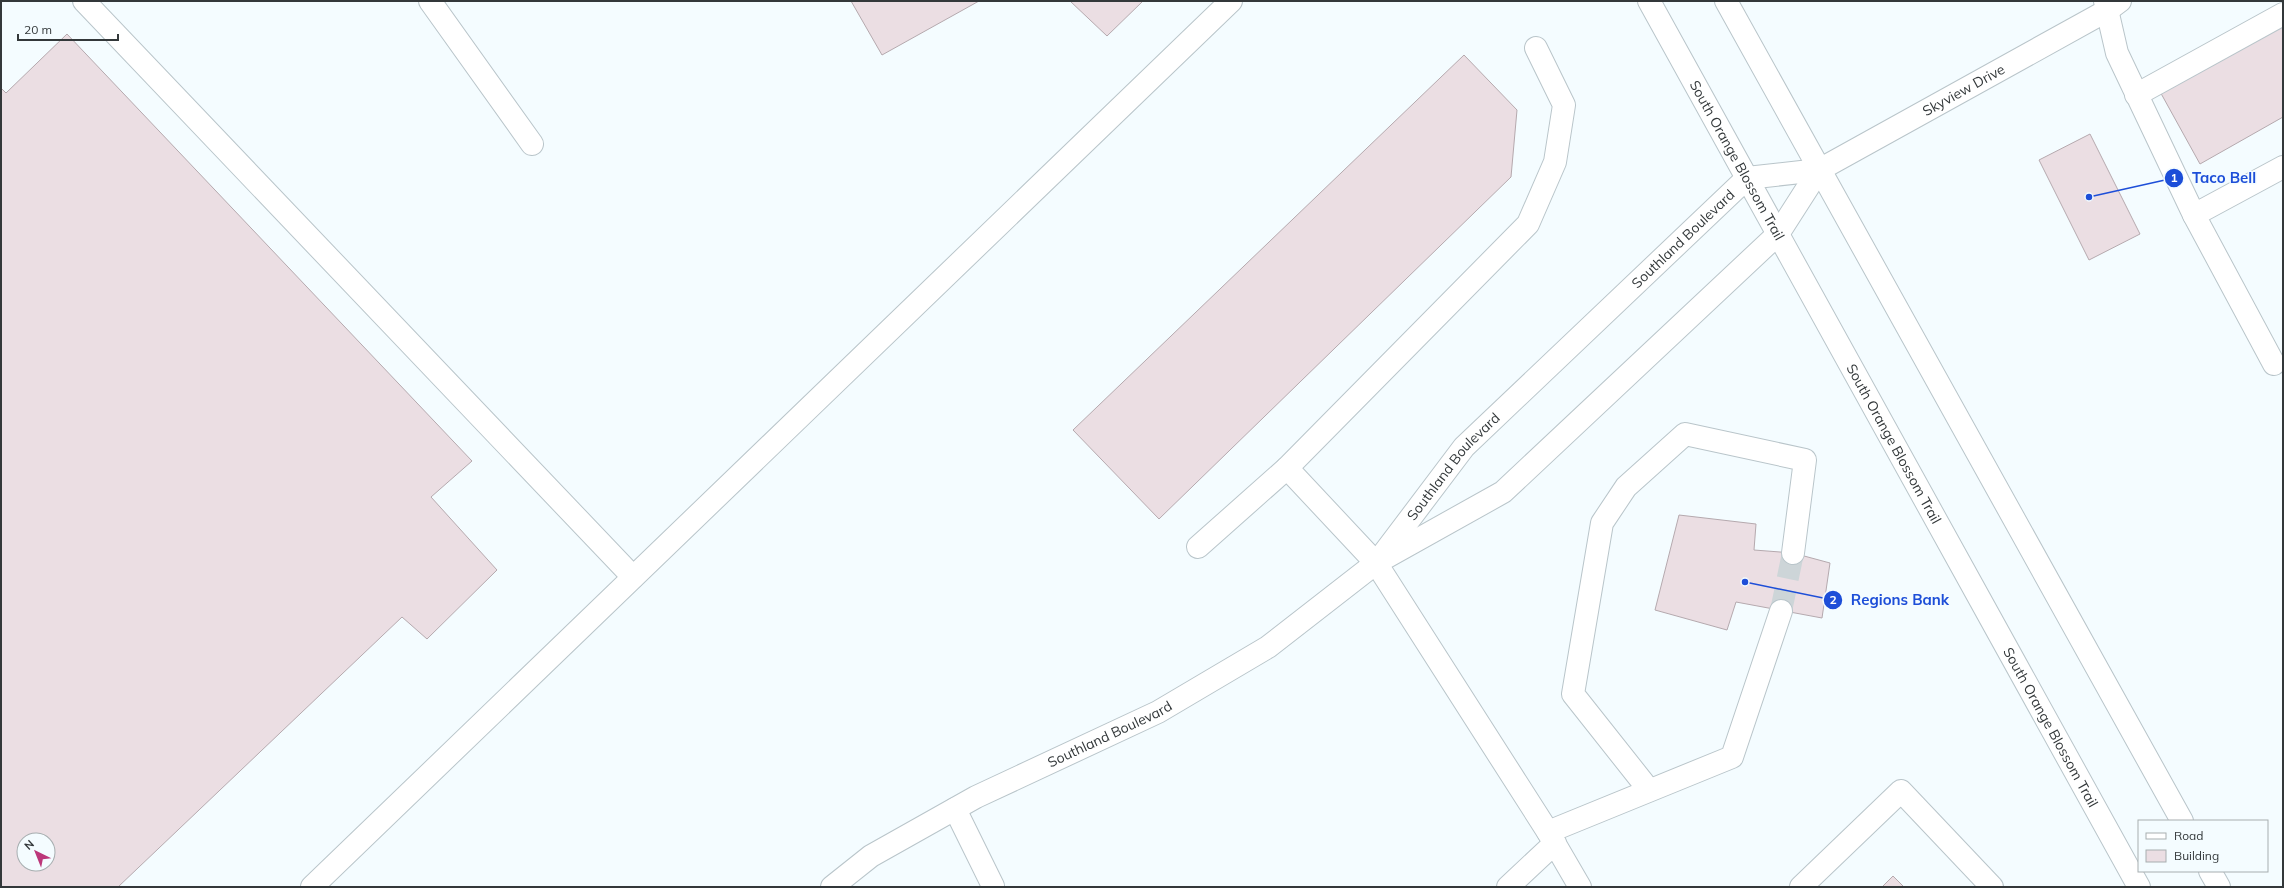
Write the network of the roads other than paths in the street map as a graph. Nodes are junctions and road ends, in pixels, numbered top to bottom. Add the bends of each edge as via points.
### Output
1 (84, 1) edge
2 (430, 1) edge
3 (1231, 1) edge
4 (1649, 1) edge
5 (1726, 1) edge
6 (2133, 1) edge
7 (2111, 4) edge
8 (2283, 14) edge
9 (1536, 48) dead end
10 (2136, 95) junction
11 (532, 144) dead end
12 (2283, 168) edge
13 (1819, 170) junction
14 (1747, 178) junction
15 (2194, 215) junction
16 (1778, 234) junction
17 (2274, 364) dead end
18 (1286, 468) junction
19 (1198, 547) dead end
20 (1793, 553) tunnel mouth
21 (1376, 563) junction
22 (633, 577) junction
23 (1781, 611) tunnel mouth
24 (1649, 790) junction
25 (955, 808) junction
26 (2181, 820) edge
27 (1551, 838) junction
28 (2211, 872) edge
29 (993, 886) dead end
30 (312, 887) edge
31 (832, 887) edge
32 (1508, 887) edge
33 (1580, 887) edge
34 (1801, 887) edge
35 (1992, 887) edge
36 (2139, 887) edge
37 (2219, 887) edge

1 - 22 street
2 - 11 street
3 - 22 street
4 - 14 street, South Orange Blossom Trail
5 - 13 street
6 - 7 street, Skyview Drive
7 - 10 street via 2117,53
7 - 13 street, Skyview Drive
8 - 10 street
9 - 18 street via 1564,104 1555,162 1528,224
10 - 15 street
12 - 15 street
13 - 14 street, Southland Boulevard
13 - 16 street, Southland Boulevard
13 - 26 street
14 - 16 street, South Orange Blossom Trail
14 - 21 street, Southland Boulevard via 1464,447
15 - 17 street
16 - 21 street, Southland Boulevard via 1504,492
16 - 36 street, South Orange Blossom Trail
18 - 19 street
18 - 21 street
20 - 24 street via 1805,460 1686,434 1626,487 1602,523 1573,694
21 - 25 street, Southland Boulevard via 1268,647 1158,712
21 - 27 street
22 - 30 street
23 - 24 street via 1732,757
24 - 27 street
25 - 29 street
25 - 31 street, Southland Boulevard via 871,856
27 - 32 street
27 - 33 street
28 - 37 street
34 - 35 street via 1901,791

